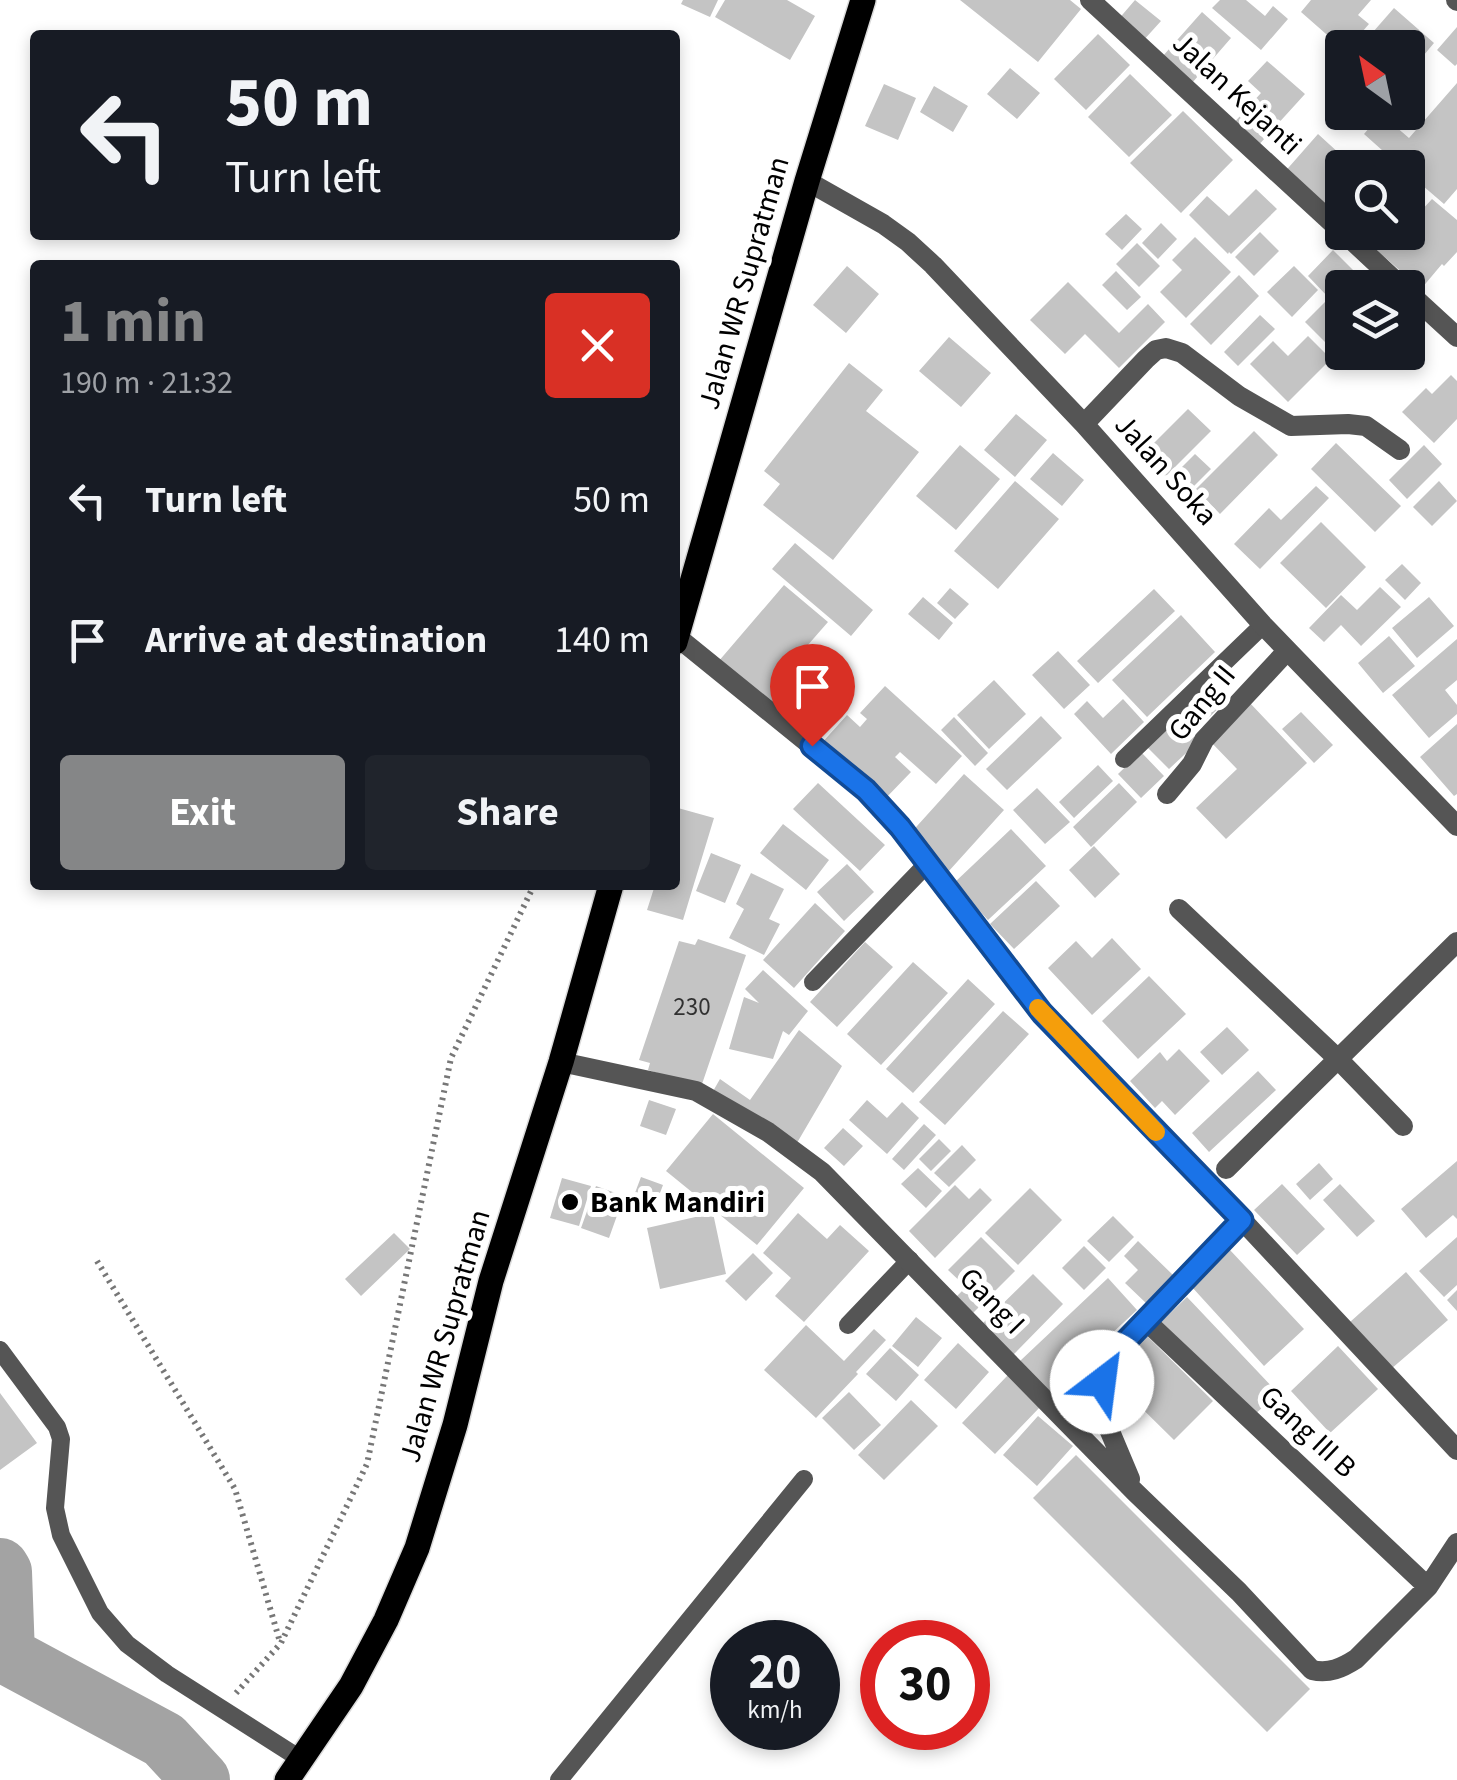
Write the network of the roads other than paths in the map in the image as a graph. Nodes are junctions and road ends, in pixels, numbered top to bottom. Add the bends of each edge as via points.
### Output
1 (863, 0) edge
2 (1090, 0) edge
3 (807, 181) junction
4 (1325, 215) edge
5 (1362, 250) edge
6 (1384, 270) edge
7 (1425, 308) edge
8 (1457, 338) edge
9 (1084, 424) junction
10 (1400, 450) dead end
11 (680, 625) edge
12 (1263, 625) junction
13 (680, 642) edge
14 (1287, 651) junction
15 (1124, 759) dead end
16 (1167, 794) dead end
17 (1457, 826) edge
18 (927, 864) junction
19 (610, 890) edge
20 (1178, 909) dead end
21 (1457, 942) edge
22 (813, 982) dead end
23 (1338, 1059) junction
24 (561, 1062) junction
25 (1404, 1126) dead end
26 (1226, 1169) dead end
27 (1242, 1220) junction
28 (910, 1260) junction
29 (1146, 1321) junction
30 (848, 1325) dead end
31 (0, 1350) edge
32 (1457, 1450) edge
33 (804, 1479) dead end
34 (1135, 1492) junction
35 (1457, 1543) edge
36 (1428, 1587) junction
37 (295, 1770) edge
38 (559, 1780) edge

1 - 3 main road, Jalan WR Supratman
2 - 4 street, Jalan Kejanti
3 - 9 street, Jalan Soka via 908,242
3 - 11 main road, Jalan WR Supratman
5 - 6 street, Jalan Kejanti
7 - 8 street, Jalan Kejanti
9 - 10 street via 1146,359 1166,348 1291,426 1366,426
9 - 12 street, Jalan Soka
12 - 14 street, Jalan Soka
12 - 15 lane
13 - 18 street via 866,790
14 - 16 street, Gang II via 1204,740
14 - 17 street, Jalan Soka
18 - 22 lane
18 - 27 street via 1042,1013
19 - 24 main road, Jalan WR Supratman
20 - 23 street
21 - 23 street
23 - 25 street
23 - 26 street
24 - 28 street, Gang I via 696,1090 822,1172
24 - 37 main road, Jalan WR Supratman via 417,1548 351,1686
27 - 29 street
27 - 32 street
28 - 30 lane
28 - 34 street, Gang I
29 - 34 street via 1105,1368 1102,1382 1106,1422
29 - 36 street, Gang III B
31 - 37 lane via 57,1427 55,1508 61,1534 100,1613 127,1644 222,1708
33 - 38 lane
34 - 36 street, Gang I via 1312,1670 1344,1667
35 - 36 street

